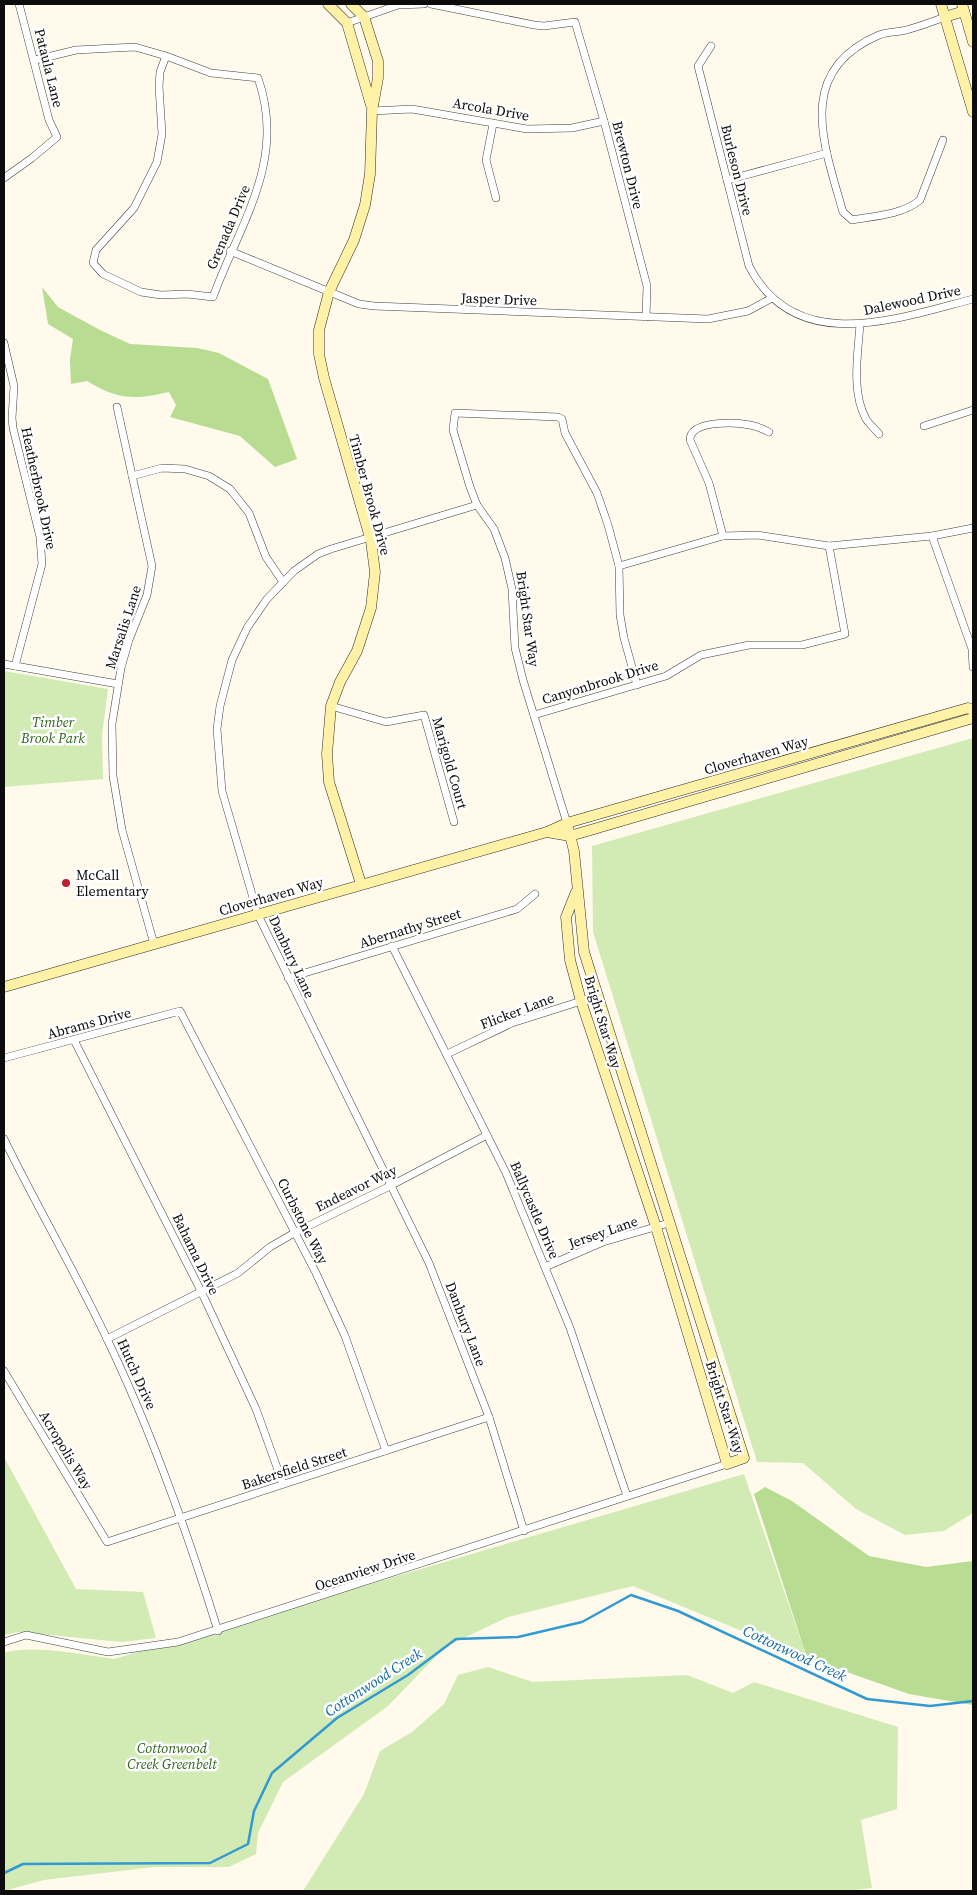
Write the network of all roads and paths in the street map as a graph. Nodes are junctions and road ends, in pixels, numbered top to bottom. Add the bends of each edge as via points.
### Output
1 (19, 4) edge
2 (328, 4) edge
3 (351, 4) edge
4 (424, 4) edge
5 (431, 4) edge
6 (941, 4) edge
7 (963, 7) edge
8 (364, 17) junction
9 (945, 17) junction
10 (347, 23) junction
11 (973, 42) edge
12 (711, 46) dead end
13 (166, 56) junction
14 (36, 60) junction
15 (372, 111) junction
16 (973, 112) edge
17 (604, 121) junction
18 (492, 124) junction
19 (943, 140) dead end
20 (827, 153) junction
21 (4, 178) edge
22 (727, 180) junction
23 (496, 198) dead end
24 (230, 251) junction
25 (329, 292) junction
26 (772, 298) junction
27 (973, 300) edge
28 (646, 317) junction
29 (860, 324) junction
30 (4, 343) edge
31 (117, 406) dead end
32 (973, 410) edge
33 (924, 426) dead end
34 (769, 432) dead end
35 (879, 434) dead end
36 (132, 476) junction
37 (477, 505) junction
38 (973, 528) edge
39 (723, 536) junction
40 (932, 536) junction
41 (370, 538) junction
42 (829, 546) junction
43 (619, 566) junction
44 (284, 582) junction
45 (4, 664) edge
46 (15, 666) junction
47 (973, 667) edge
48 (118, 684) junction
49 (637, 685) junction
50 (331, 706) junction
51 (973, 710) edge
52 (534, 715) junction
53 (973, 718) edge
54 (454, 822) dead end
55 (567, 823) junction
56 (547, 832) junction
57 (570, 836) junction
58 (361, 884) junction
59 (576, 892) junction
60 (535, 894) dead end
61 (258, 915) junction
62 (154, 944) junction
63 (392, 946) junction
64 (288, 978) junction
65 (4, 987) edge
66 (597, 996) junction
67 (581, 1001) junction
68 (180, 1011) joint
69 (74, 1040) junction
70 (447, 1054) junction
71 (4, 1058) edge
72 (487, 1135) junction
73 (4, 1140) edge
74 (390, 1186) junction
75 (669, 1223) junction
76 (656, 1227) junction
77 (296, 1232) junction
78 (545, 1267) junction
79 (201, 1291) junction
80 (107, 1339) junction
81 (4, 1371) edge
82 (489, 1417) junction
83 (386, 1451) junction
84 (727, 1464) junction
85 (282, 1484) junction
86 (627, 1496) junction
87 (182, 1518) junction
88 (524, 1531) junction
89 (107, 1542) joint
90 (218, 1630) junction
91 (4, 1642) edge

1 - 14 street, Pataula Lane
2 - 10 street, Timber Brook Drive
3 - 8 street, Timber Brook Drive
4 - 8 street via 398,5
5 - 17 street, Brewton Drive via 534,25 575,22
6 - 9 street
7 - 9 street
7 - 11 street
8 - 10 street
8 - 15 street, Timber Brook Drive via 378,64
9 - 16 street
9 - 20 street via 881,34 846,56 828,80 821,106
10 - 15 street, Timber Brook Drive
12 - 22 street, Burleson Drive via 698,66
13 - 14 street via 146,49 122,47 76,50
13 - 24 street, Grenada Drive via 211,73 258,78 266,116 265,158 253,206
13 - 24 street, Grenada Drive via 159,86 161,148 153,173 134,208 96,250 93,263 103,274 141,292 213,297
14 - 21 street, Pataula Lane via 49,120 57,137
15 - 18 street, Arcola Drive via 412,109
15 - 25 street, Timber Brook Drive via 370,174 365,205 354,240
17 - 18 street, Arcola Drive via 572,128 539,130
17 - 28 street, Brewton Drive via 646,286
18 - 23 street via 486,160
19 - 20 street via 920,200 900,210 852,220 843,212
20 - 22 street
22 - 26 street, Burleson Drive via 749,266
24 - 25 street, Jasper Drive
25 - 28 street, Jasper Drive via 359,304 374,306
25 - 41 street, Timber Brook Drive via 319,330 319,354
26 - 28 street, Jasper Drive via 736,315 708,319
26 - 29 street, Dalewood Drive via 796,316 816,322
27 - 29 street, Dalewood Drive
29 - 35 street via 859,397 866,419
30 - 46 street, Heatherbrook Drive via 14,386 13,428 42,552 40,577
31 - 36 street, Marsalis Lane
32 - 33 street
34 - 39 street via 751,425 731,424 697,427 692,432 690,440 709,483
36 - 44 street via 162,468 185,469 209,476 230,488 249,513 266,557
36 - 48 street, Marsalis Lane via 152,566 147,595 129,640
37 - 41 street, Danbury Lane
37 - 43 street, Bright Star Way via 453,430 455,413 558,417 562,419 565,434 597,493
37 - 52 street, Bright Star Way via 494,530 505,558 512,589 515,648
38 - 40 street
39 - 42 street via 758,535
39 - 43 street
40 - 42 street
40 - 47 street via 972,650
41 - 44 street, Danbury Lane via 318,554
41 - 50 street, Timber Brook Drive via 376,572 371,608 357,651
42 - 49 street, Canyonbrook Drive via 845,634 802,645 749,645 701,655 666,676
43 - 49 street via 620,615
44 - 61 street, Danbury Lane via 267,599 247,628 232,660 217,729 222,792
45 - 46 street
46 - 48 street
48 - 62 street, Marsalis Lane via 112,724 116,802
49 - 52 street, Canyonbrook Drive
50 - 54 street, Marigold Court via 386,722 424,715
50 - 58 street, Timber Brook Drive via 327,754 329,782
51 - 55 street, Cloverhaven Way via 968,708
52 - 55 street, Bright Star Way
53 - 57 street, Cloverhaven Way
55 - 56 street, Cloverhaven Way
55 - 57 street, Bright Star Way
56 - 57 street, Cloverhaven Way
56 - 58 street, Cloverhaven Way
57 - 59 street, Bright Star Way
58 - 61 street, Cloverhaven Way
59 - 66 street, Bright Star Way via 584,952
59 - 67 street, Bright Star Way via 566,917 570,960
60 - 63 street, Abernathy Street via 517,909
61 - 62 street, Cloverhaven Way
61 - 64 street, Danbury Lane
62 - 65 street, Cloverhaven Way
63 - 64 street, Abernathy Street
63 - 70 street, Ballycastle Drive
64 - 74 street, Danbury Lane
66 - 67 street, Flicker Lane
66 - 75 street, Bright Star Way
67 - 70 street, Flicker Lane via 512,1023
67 - 76 street, Bright Star Way
68 - 69 street, Abrams Drive
68 - 77 street, Curbstone Way
69 - 71 street, Abrams Drive
69 - 79 street, Bahama Drive
70 - 72 street, Ballycastle Drive
72 - 74 street, Endeavor Way
72 - 78 street, Ballycastle Drive via 506,1172
73 - 80 street, Hutch Drive
74 - 77 street, Endeavor Way
74 - 82 street, Danbury Lane via 428,1263
75 - 76 street, Jersey Lane
75 - 84 street, Bright Star Way via 744,1458
76 - 78 street, Jersey Lane via 603,1242
76 - 84 street, Bright Star Way
77 - 79 street, Endeavor Way via 270,1247 238,1273
77 - 83 street, Curbstone Way via 345,1336
78 - 86 street, Ballycastle Drive via 570,1328
79 - 80 street, Endeavor Way
79 - 85 street, Bahama Drive via 256,1409
80 - 87 street, Hutch Drive via 159,1454
81 - 89 street, Acropolis Way
82 - 83 street, Bakersfield Street
82 - 88 street, Danbury Lane
83 - 85 street, Bakersfield Street
84 - 86 street, Oceanview Drive
85 - 87 street, Bakersfield Street
86 - 88 street, Oceanview Drive
87 - 89 street, Bakersfield Street
87 - 90 street, Hutch Drive
88 - 90 street, Oceanview Drive
90 - 91 street, Oceanview Drive via 178,1642 108,1652 26,1635

